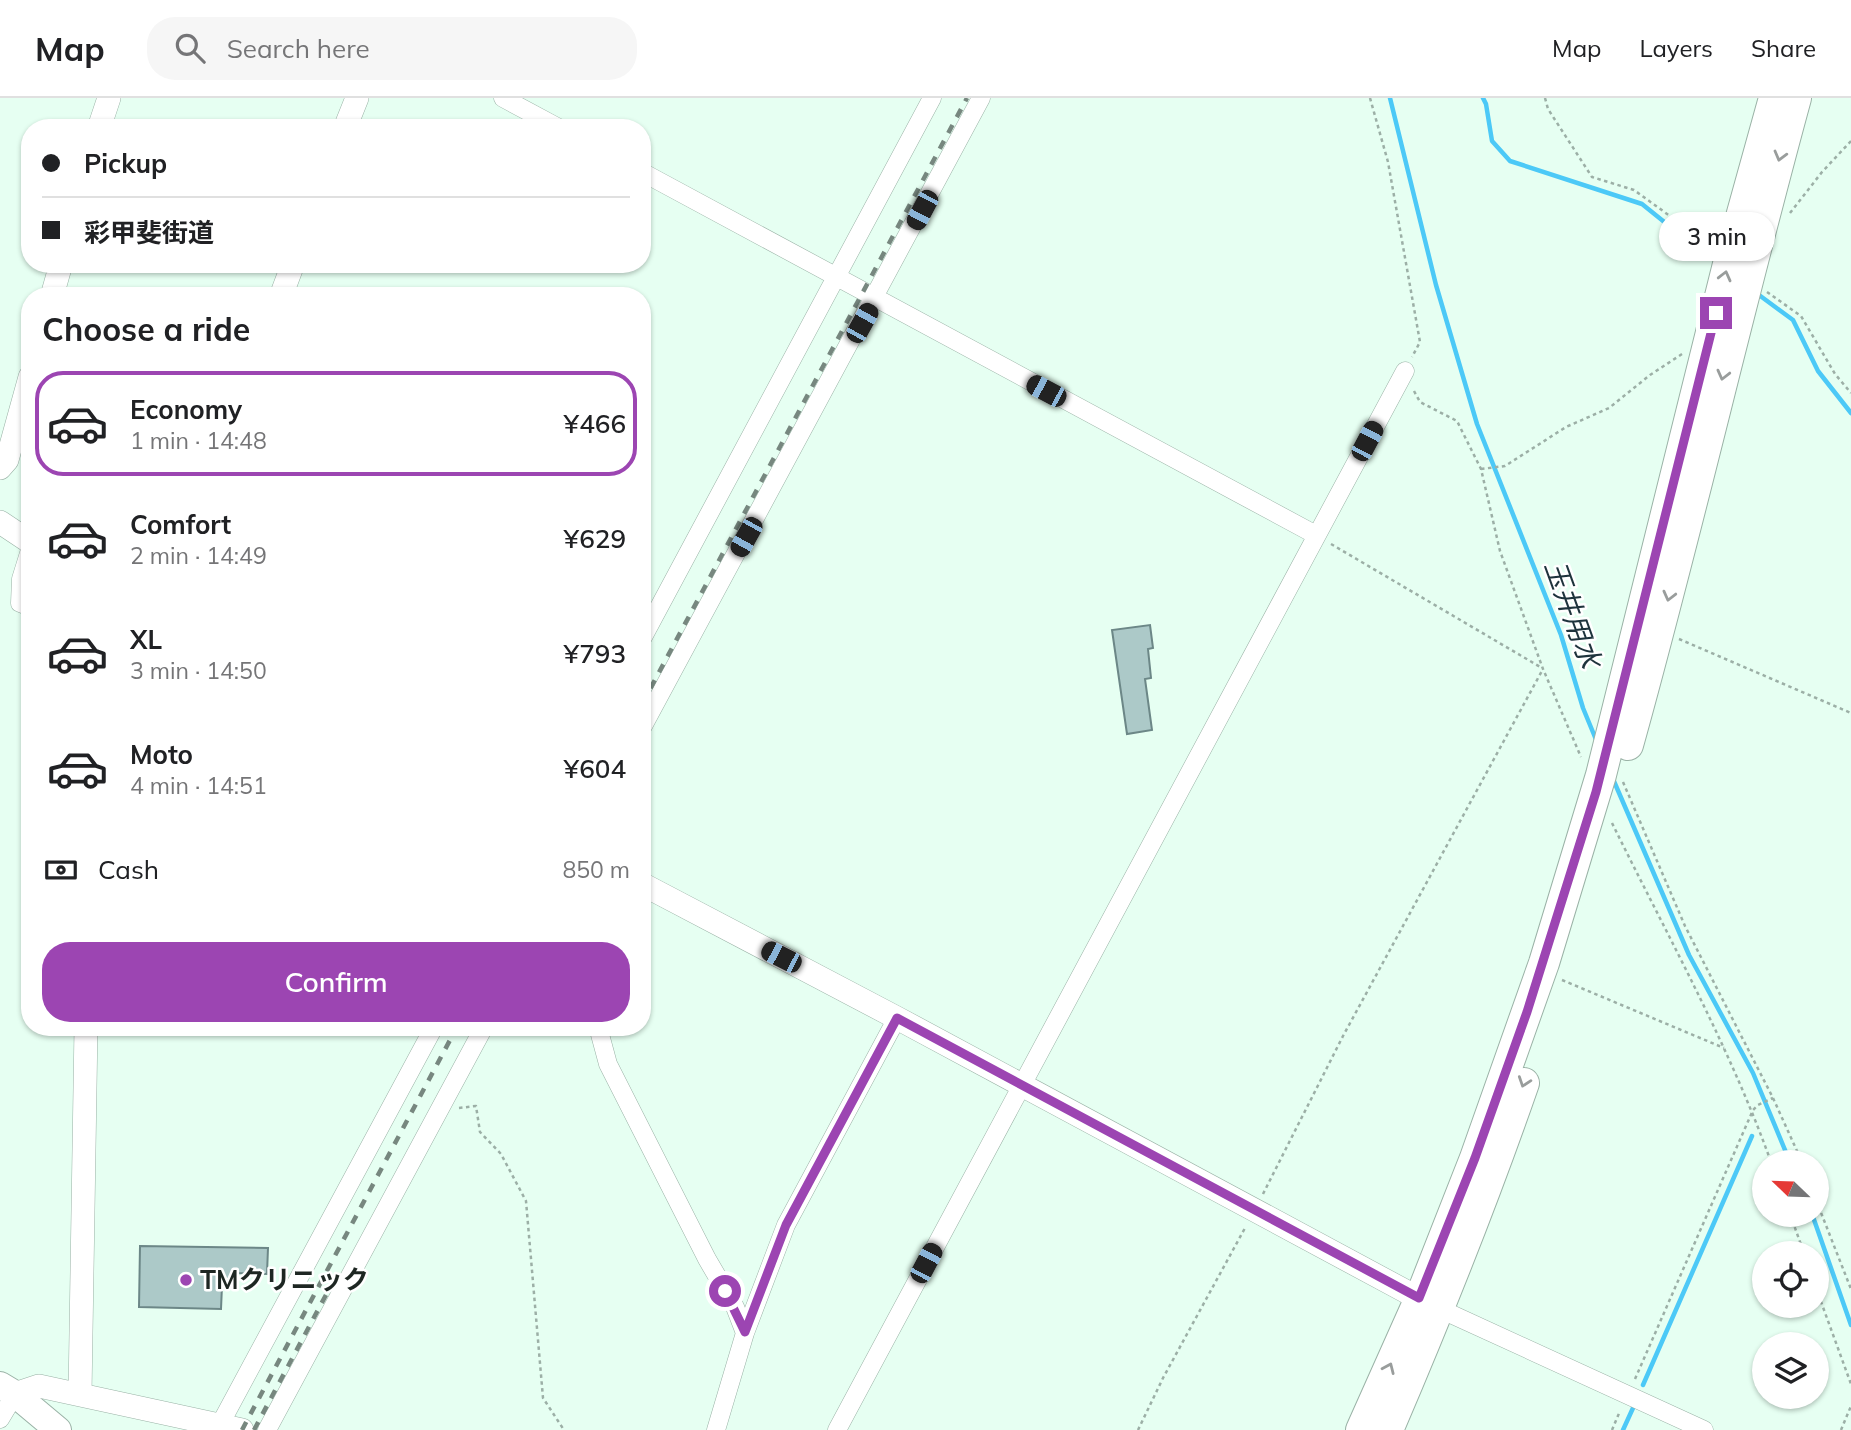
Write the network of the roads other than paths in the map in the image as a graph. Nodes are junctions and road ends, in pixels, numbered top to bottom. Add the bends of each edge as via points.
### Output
1 (108, 98) edge
2 (357, 98) edge
3 (503, 98) edge
4 (932, 98) edge
5 (981, 98) edge
6 (1774, 98) edge
7 (1796, 98) edge
8 (102, 119) edge
9 (349, 119) edge
10 (542, 119) edge
11 (651, 177) edge
12 (1738, 269) junction
13 (836, 277) junction
14 (875, 299) junction
15 (1405, 371) road end
16 (21, 409) edge
17 (0, 468) edge
18 (0, 522) edge
19 (1316, 535) junction
20 (21, 536) edge
21 (21, 579) edge
22 (21, 603) edge
23 (651, 622) edge
24 (651, 711) edge
25 (1607, 785) junction
26 (651, 889) edge
27 (897, 1018) junction
28 (86, 1036) edge
29 (429, 1036) edge
30 (479, 1036) edge
31 (600, 1036) edge
32 (1021, 1085) junction
33 (1430, 1304) junction
34 (745, 1332) junction
35 (7, 1389) edge
36 (80, 1394) junction
37 (0, 1419) edge
38 (218, 1427) edge
39 (58, 1430) edge
40 (242, 1430) edge
41 (267, 1430) edge
42 (716, 1430) edge
43 (837, 1430) edge
44 (1362, 1430) edge
45 (1388, 1430) edge
46 (1704, 1430) edge

1 - 8 street
2 - 9 street
3 - 10 street
4 - 13 street
5 - 14 street
6 - 12 highway
7 -> 12 highway
11 - 13 street
12 -> 25 highway via 1660,630
25 -> 12 highway via 1709,340
13 - 14 street
13 - 23 street
14 - 19 street
14 - 24 street
15 - 19 street
16 - 17 street via 7,460
18 - 20 street
19 - 32 street
21 - 22 street
25 - 33 highway via 1475,1158
25 -> 33 highway via 1559,978 1496,1164
26 - 27 street
27 - 32 street
27 - 34 street via 786,1225
28 - 36 street
29 - 38 street
30 - 41 street
31 - 34 street via 608,1064
32 - 33 street
32 - 43 street
44 -> 33 highway
33 - 45 highway
33 - 46 street
34 - 42 street
35 - 36 street via 39,1386
35 - 37 street
35 - 39 main road
36 - 38 street
38 - 40 street

